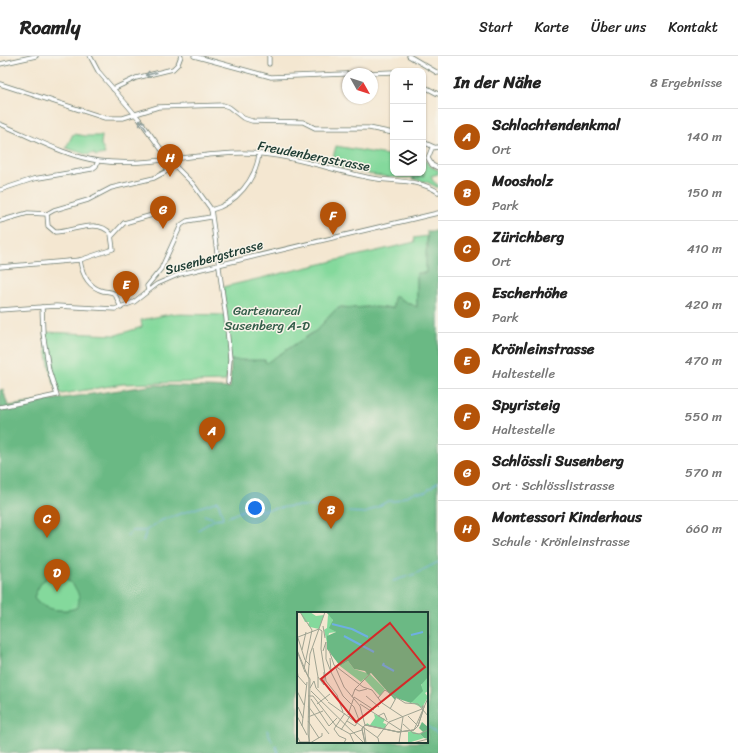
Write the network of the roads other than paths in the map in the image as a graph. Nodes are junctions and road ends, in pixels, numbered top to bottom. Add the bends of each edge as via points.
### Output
1 (36, 56) edge
2 (90, 56) edge
3 (181, 56) edge
4 (194, 56) edge
5 (269, 56) edge
6 (409, 56) edge
7 (0, 64) edge
8 (270, 64) dead end
9 (390, 72) edge
10 (438, 73) edge
11 (0, 84) edge
12 (426, 88) edge
13 (113, 89) junction
14 (438, 94) edge
15 (135, 114) junction
16 (0, 124) edge
17 (390, 132) edge
18 (426, 143) edge
19 (436, 147) edge
20 (259, 154) junction
21 (175, 158) junction
22 (166, 159) junction
23 (98, 161) junction
24 (438, 168) edge
25 (0, 190) edge
26 (438, 192) edge
27 (211, 210) junction
28 (438, 213) edge
29 (47, 214) junction
30 (156, 214) dead end
31 (211, 218) junction
32 (0, 221) edge
33 (112, 236) junction
34 (80, 260) junction
35 (219, 264) junction
36 (0, 267) edge
37 (148, 290) junction
38 (42, 307) junction
39 (121, 308) junction
40 (0, 310) edge
41 (228, 382) dead end
42 (0, 407) edge

1 - 7 street
2 - 13 street
3 -> 13 street via 173,69 136,78
4 - 9 street via 271,77
5 - 8 street
6 - 10 street
11 - 15 street via 105,118 118,119
12 - 14 street
13 - 15 street
15 - 17 street via 158,107 223,105 252,121 303,122 315,128 369,128
22 -> 15 street
16 - 23 street, Freudenbergstrasse via 70,154
18 - 19 street
19 - 24 street via 428,158 432,165
20 - 21 street, Freudenbergstrasse via 232,153
20 - 26 street, Freudenbergstrasse via 372,178 421,184
20 - 27 street via 248,183 230,200
21 - 22 street, Freudenbergstrasse
21 - 27 street via 176,167 193,184
22 - 23 street, Freudenbergstrasse via 123,163
22 - 29 street via 167,171 158,176 111,188 88,200
23 - 25 street via 92,169 32,179
27 - 31 street
28 - 35 street, Susenbergstrasse
29 - 32 street via 28,214
29 - 33 street via 48,226 54,232 100,227 109,230
30 - 33 street via 124,223
31 - 35 street
31 - 37 street via 187,221 181,225 161,269 147,286
33 - 34 street via 113,249
34 - 36 street
34 - 39 street via 85,279 99,290 115,294
35 - 37 street, Susenbergstrasse via 175,275
35 - 41 street via 229,346
37 - 39 street, Susenbergstrasse via 138,300
38 - 39 street, Susenbergstrasse via 110,310
38 - 40 street, Susenbergstrasse
38 - 42 street via 46,354 57,395

